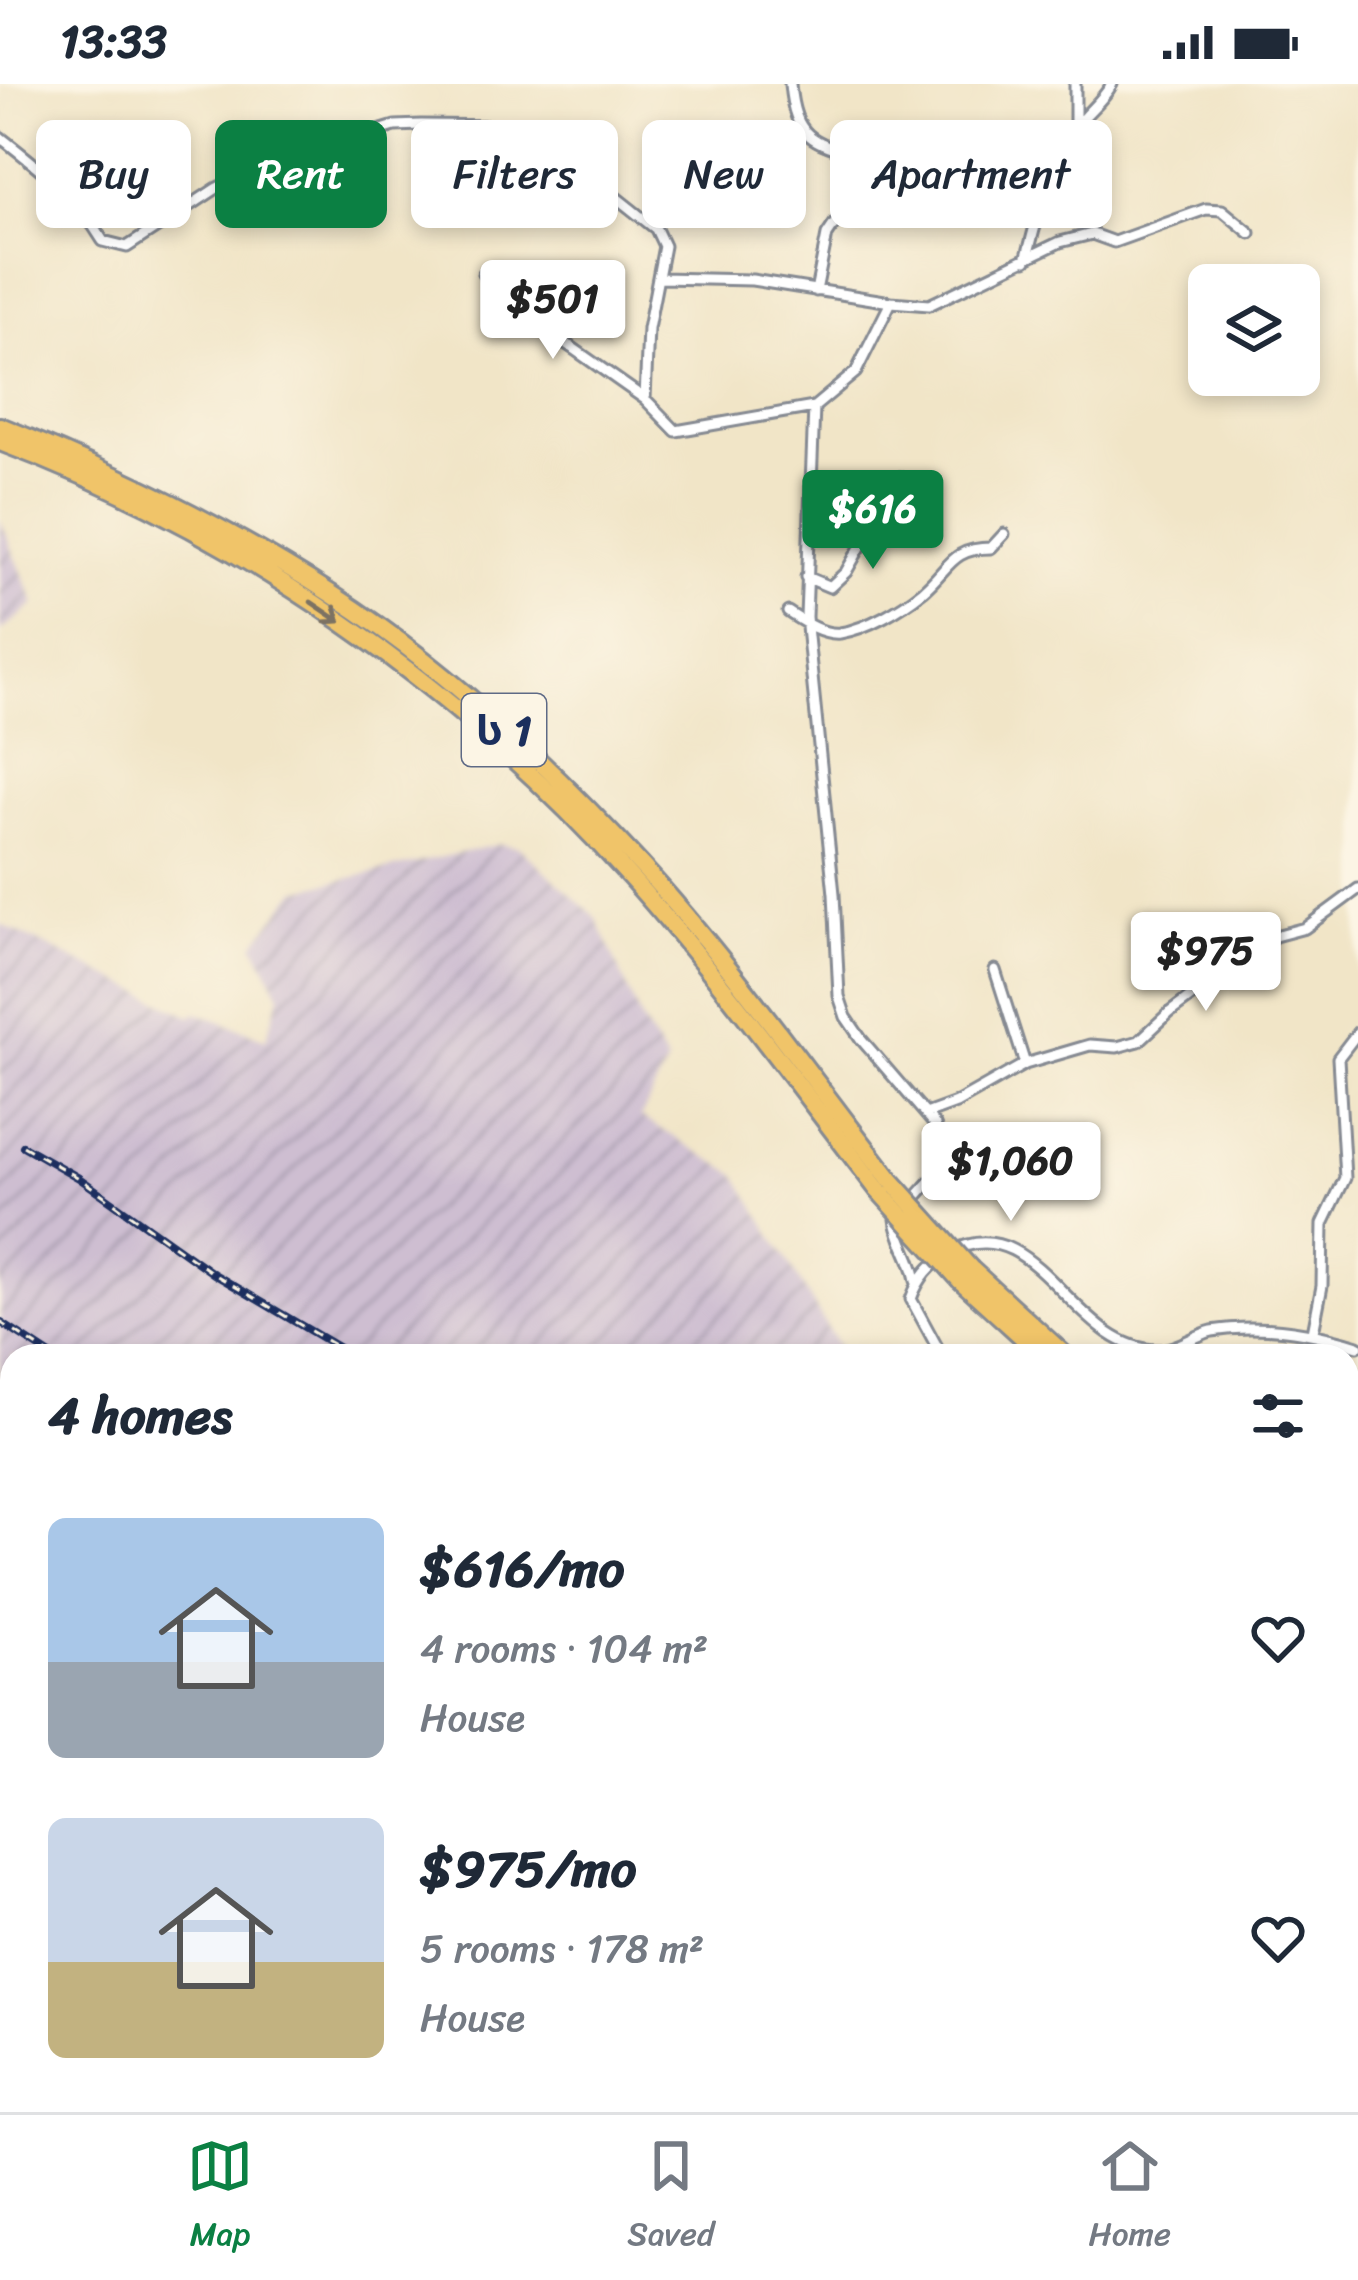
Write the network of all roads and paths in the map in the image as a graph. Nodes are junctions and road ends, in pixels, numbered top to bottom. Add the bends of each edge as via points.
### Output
1 (790, 84) edge
2 (1075, 84) edge
3 (1112, 84) edge
4 (1075, 120) edge
5 (1083, 120) edge
6 (0, 137) edge
7 (1035, 228) edge
8 (1250, 233) dead end
9 (1026, 260) junction
10 (483, 274) dead end
11 (660, 278) junction
12 (525, 279) dead end
13 (816, 291) junction
14 (509, 298) junction
15 (891, 302) junction
16 (645, 399) junction
17 (814, 407) junction
18 (0, 426) edge
19 (0, 442) edge
20 (900, 477) dead end
21 (1004, 534) dead end
22 (806, 577) junction
23 (788, 612) dead end
24 (807, 625) junction
25 (1358, 890) edge
26 (994, 970) dead end
27 (1358, 1032) edge
28 (1024, 1064) junction
29 (926, 1114) junction
30 (884, 1185) junction
31 (965, 1274) junction
32 (916, 1281) junction
33 (1313, 1332) junction
34 (935, 1344) edge
35 (1032, 1344) edge
36 (1051, 1344) edge
37 (1136, 1344) edge
38 (1178, 1344) edge
39 (1352, 1344) edge

1 - 13 street via 804,134 869,163 827,236
2 - 4 street
3 - 5 street
6 - 11 street via 84,210 103,241 127,248 261,166 395,126 511,126 539,136 656,229 664,246
7 - 9 street
8 - 9 street via 1222,210 1206,209 1114,242 1092,234 1060,242
9 - 15 street via 929,305
10 - 14 street
11 - 13 street
11 - 16 street
12 - 14 street
13 - 15 street
14 - 16 street
15 - 17 street via 856,372
16 - 17 street via 676,430
17 - 22 street
18 - 30 highway, ს 1 via 179,505 334,596 466,697 644,868
19 -> 30 highway, ს 1 via 237,555 456,707 632,878
20 - 22 street via 846,572 830,587
21 - 24 street via 991,548 952,558 900,608 837,634
22 - 24 street
23 - 24 street
24 - 29 street via 839,996 861,1040
25 - 28 street via 1305,928 1251,952 1139,1041
26 - 28 street
27 - 33 street via 1338,1058 1345,1178 1323,1224
28 - 29 street
29 - 32 street via 944,1151 938,1173 896,1219
30 - 31 highway, ს 1, bridge
31 - 35 highway, ს 1
31 - 36 highway, ს 1
32 - 34 street via 910,1299
32 - 37 street via 978,1239 1002,1244 1041,1268 1070,1303
33 - 38 street via 1210,1332
33 - 39 street

